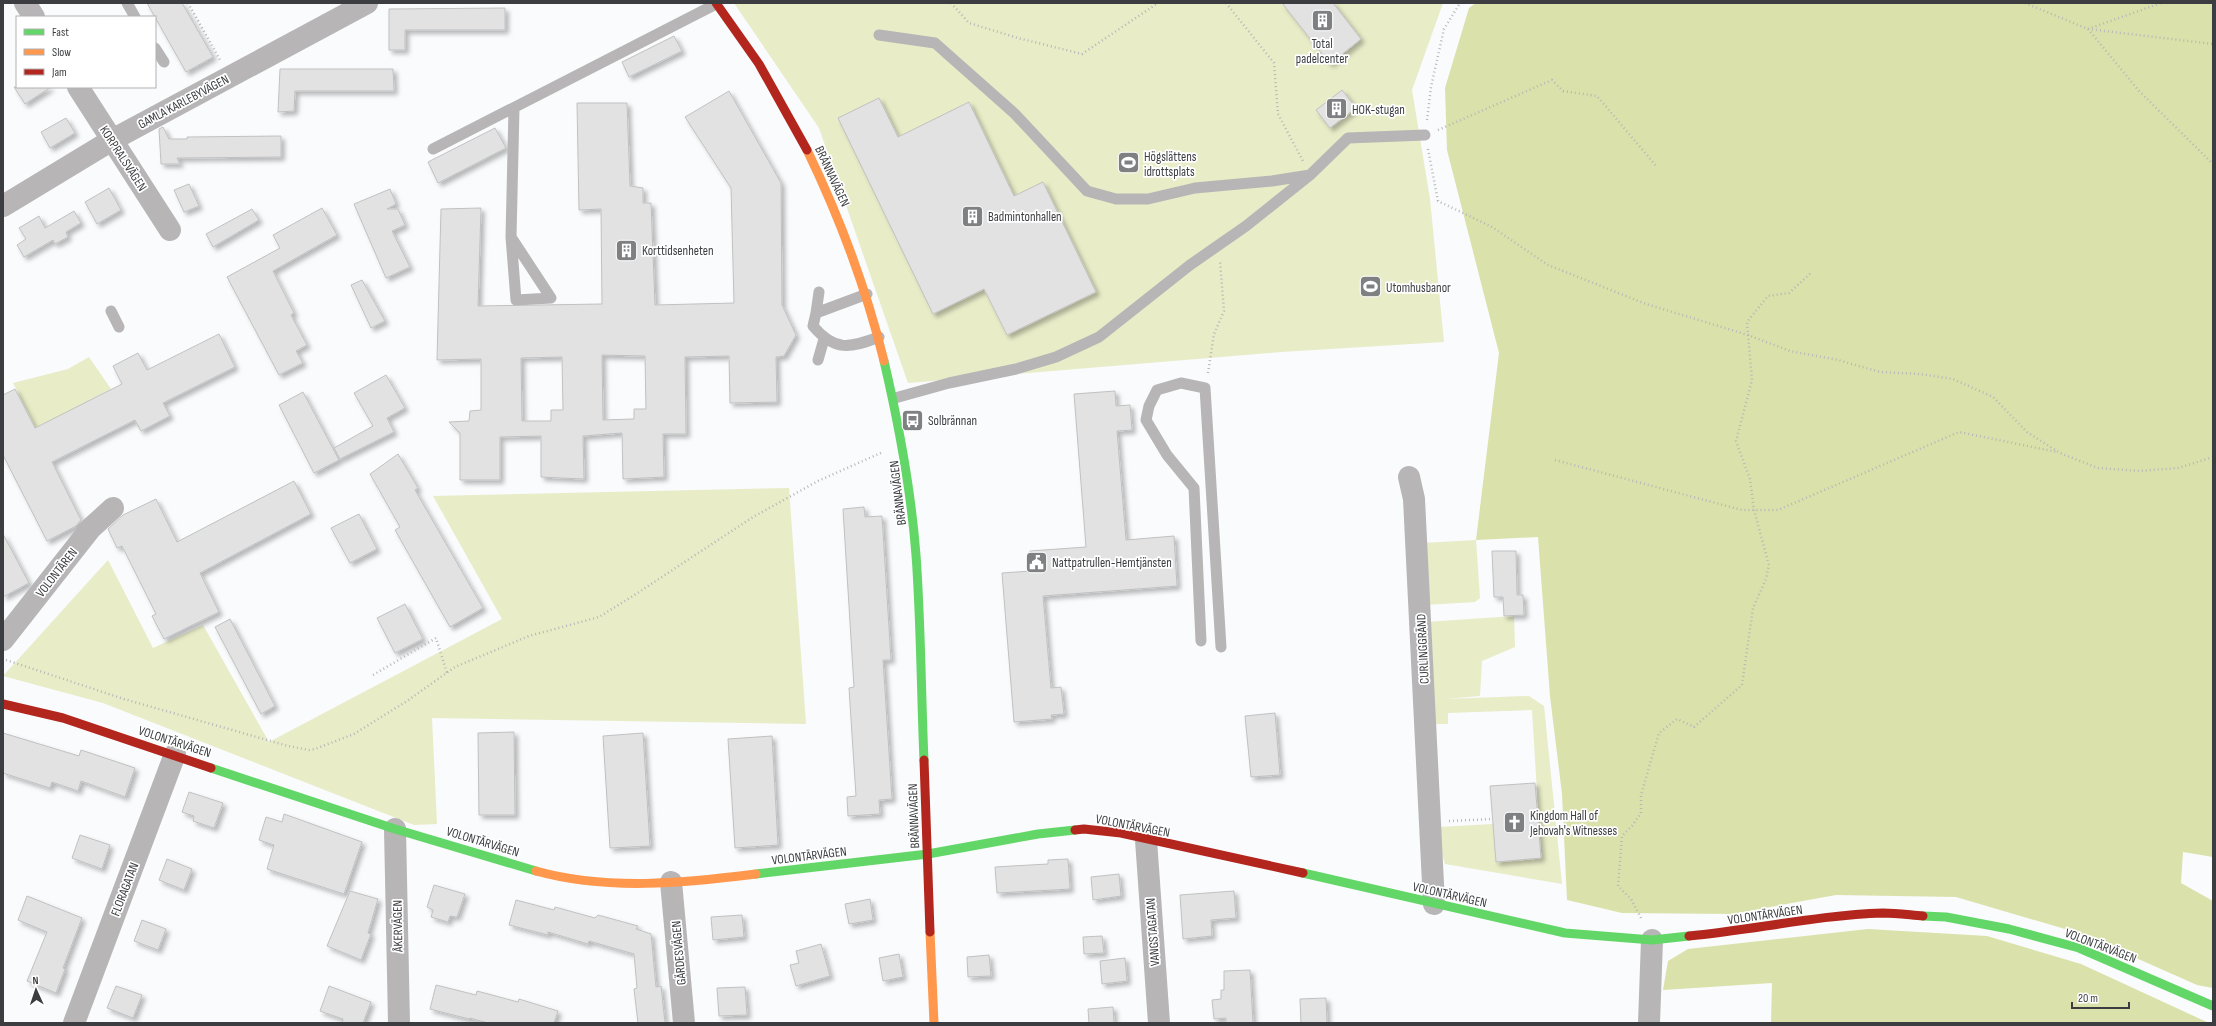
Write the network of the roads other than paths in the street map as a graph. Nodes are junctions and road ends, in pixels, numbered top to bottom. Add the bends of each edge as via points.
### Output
1 (26, 3) edge
2 (126, 3) edge
3 (367, 3) edge
4 (716, 3) edge
5 (33, 16) edge
6 (134, 16) edge
7 (879, 35) dead end
8 (156, 50) edge
9 (164, 62) dead end
10 (79, 88) edge
11 (514, 108) junction
12 (1425, 135) road end
13 (112, 140) junction
14 (432, 149) dead end
15 (1310, 175) junction
16 (3, 206) edge
17 (1257, 217) junction
18 (1264, 226) dead end
19 (170, 230) dead end
20 (511, 237) junction
21 (818, 292) dead end
22 (867, 294) junction
23 (111, 311) dead end
24 (816, 313) junction
25 (120, 327) dead end
26 (879, 337) junction
27 (824, 339) junction
28 (818, 360) dead end
29 (895, 398) junction
30 (1409, 477) dead end
31 (113, 508) dead end
32 (3, 640) edge
33 (1201, 641) dead end
34 (1221, 647) dead end
35 (3, 704) edge
36 (175, 754) junction
37 (395, 829) junction
38 (1146, 840) junction
39 (928, 854) junction
40 (671, 882) junction
41 (1434, 904) junction
42 (1652, 940) junction
43 (2213, 1006) edge
44 (74, 1023) edge
45 (399, 1023) edge
46 (684, 1023) edge
47 (934, 1023) edge
48 (1158, 1023) edge
49 (1650, 1023) edge

1 - 5 street
2 - 6 lane
3 - 13 street, GAMLA KARLEBYVÄGEN
4 - 11 lane
4 - 22 street, BRÄNNAVÄGEN via 751,52 800,136 834,207
7 - 15 lane via 935,43 1015,114 1087,191 1116,199 1148,199 1195,188
8 - 9 lane
10 - 13 street, KORPRALSVÄGEN
11 - 14 lane
11 - 20 lane
12 - 15 lane via 1348,138
13 - 16 street, GAMLA KARLEBYVÄGEN
13 - 19 street, KORPRALSVÄGEN
15 - 17 lane
17 - 18 lane
17 - 29 lane via 1099,337 1056,357 1016,369 949,383
20 - 20 lane via 516,300 551,298 523,255
21 - 24 lane
22 - 24 lane
22 - 26 street, BRÄNNAVÄGEN
23 - 25 lane
24 - 27 lane via 814,326
26 - 27 lane via 861,344 840,346
26 - 29 street, BRÄNNAVÄGEN
27 - 28 lane
29 - 39 street, BRÄNNAVÄGEN via 911,494 916,555
30 - 41 street, CURLINGGRÄND via 1414,499
31 - 32 street, VOLONTÄREN via 91,528
33 - 34 lane via 1194,488 1167,455 1146,420 1149,406 1157,390 1181,383 1205,388
35 - 36 street, VOLONTÄRVÄGEN via 63,718
36 - 37 street, VOLONTÄRVÄGEN
36 - 44 street, FLORAGATAN
37 - 40 street, VOLONTÄRVÄGEN via 555,876 614,884
37 - 45 street, ÅKERVÄGEN
38 - 39 street, VOLONTÄRVÄGEN via 1121,833 1084,829 1038,834
38 - 41 street, VOLONTÄRVÄGEN via 1286,869
38 - 48 street, VANGSTAGATAN
39 - 40 street, VOLONTÄRVÄGEN
39 - 47 street, BRÄNNAVÄGEN
40 - 46 street, GÄRDESVÄGEN
41 - 42 street, VOLONTÄRVÄGEN via 1566,933
42 - 43 street, VOLONTÄRVÄGEN via 1742,932 1825,918 1876,914 1946,917 2009,928 2079,948
42 - 49 street

